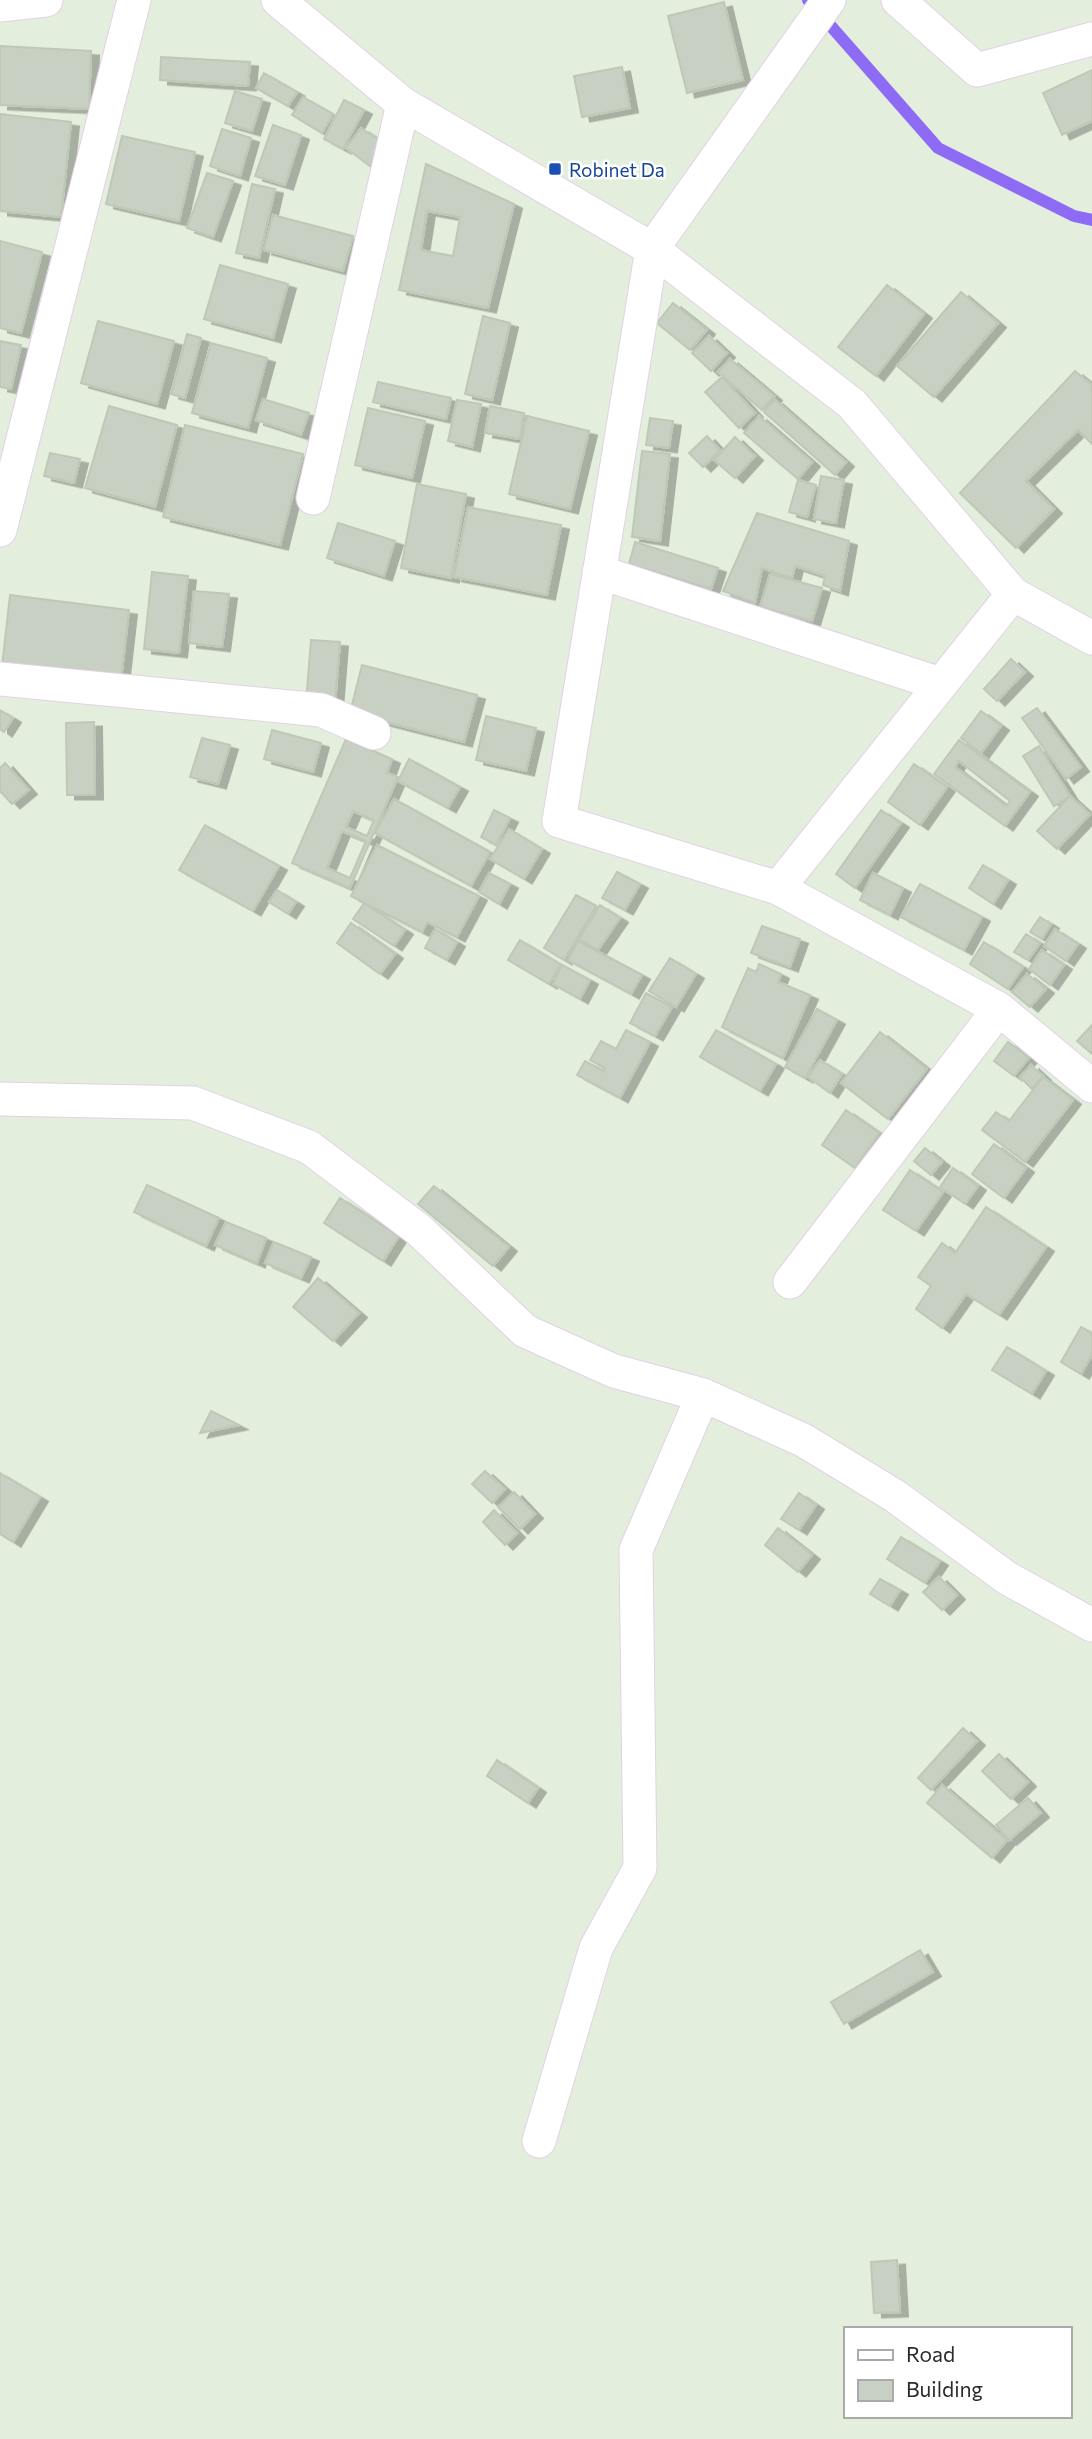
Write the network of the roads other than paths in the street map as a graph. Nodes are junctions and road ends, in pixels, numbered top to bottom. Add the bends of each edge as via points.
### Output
1 (46, 0) edge
2 (134, 0) edge
3 (278, 0) edge
4 (829, 0) edge
5 (898, 0) edge
6 (0, 5) edge
7 (1092, 39) edge
8 (403, 104) junction
9 (652, 249) junction
10 (313, 498) dead end
11 (0, 530) edge
12 (600, 572) junction
13 (1013, 594) junction
14 (1092, 638) edge
15 (0, 679) edge
16 (940, 684) junction
17 (374, 733) dead end
18 (778, 888) junction
19 (999, 1009) junction
20 (1092, 1086) edge
21 (0, 1099) edge
22 (790, 1282) dead end
23 (703, 1395) junction
24 (1092, 1625) edge
25 (539, 2141) dead end

1 - 6 street
2 - 11 street
3 - 8 street
4 - 9 street
5 - 7 street via 977,70
8 - 9 street
8 - 10 street
9 - 12 street
9 - 13 street via 852,404
12 - 16 street
12 - 18 street via 559,821
13 - 14 street
13 - 16 street
15 - 17 street via 321,710
16 - 18 street
18 - 19 street
19 - 20 street
19 - 22 street
21 - 23 street via 193,1102 309,1147 419,1230 526,1331 614,1371
23 - 24 street via 803,1440 895,1496 1007,1578
23 - 25 street via 636,1549 640,1868 596,1948

